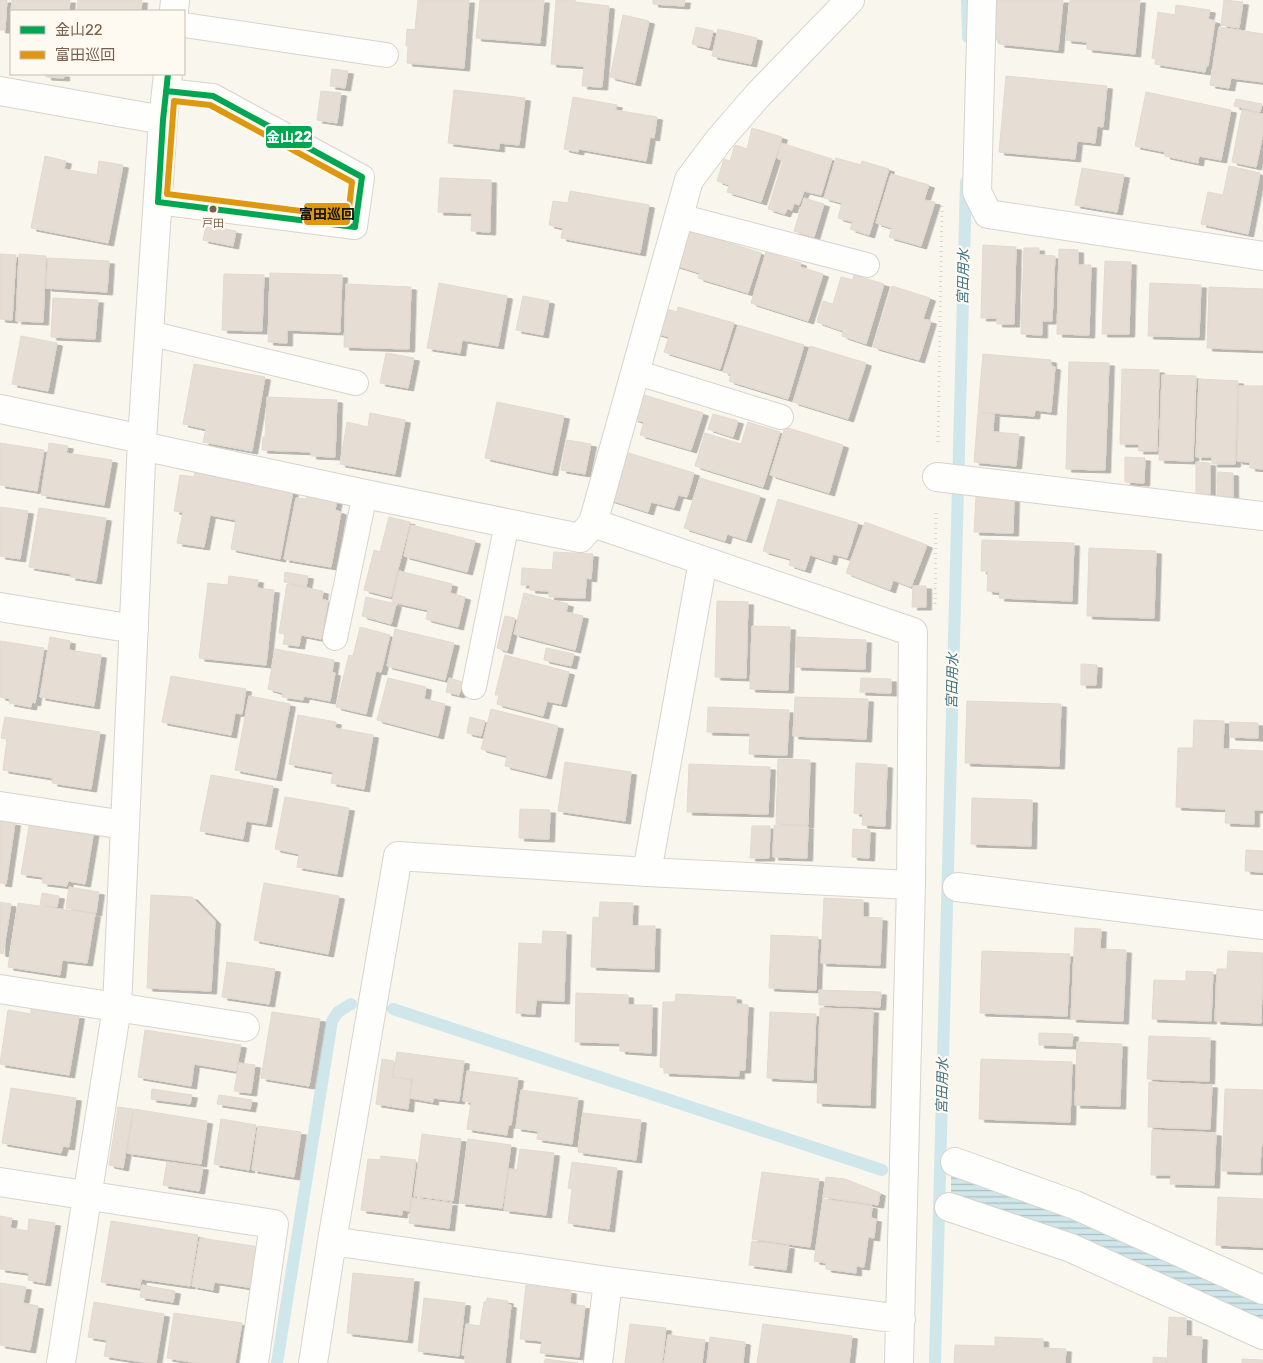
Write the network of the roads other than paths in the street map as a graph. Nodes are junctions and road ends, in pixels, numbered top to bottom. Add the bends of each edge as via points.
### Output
1 (850, 0) edge
2 (982, 0) edge
3 (185, 25) edge
4 (386, 55) dead end
5 (167, 83) edge
6 (0, 91) edge
7 (163, 120) junction
8 (158, 202) junction
9 (679, 216) junction
10 (1263, 256) edge
11 (867, 265) dead end
12 (149, 333) junction
13 (635, 372) junction
14 (356, 383) dead end
15 (0, 409) edge
16 (781, 417) dead end
17 (142, 443) junction
18 (952, 478) road end
19 (365, 494) junction
20 (1263, 516) edge
21 (507, 523) junction
22 (593, 523) junction
23 (703, 561) junction
24 (0, 607) edge
25 (134, 629) junction
26 (335, 638) dead end
27 (474, 687) dead end
28 (0, 806) edge
29 (125, 825) junction
30 (647, 872) junction
31 (911, 885) junction
32 (957, 887) dead end
33 (1263, 925) edge
34 (0, 988) edge
35 (116, 1007) junction
36 (245, 1027) dead end
37 (955, 1162) dead end
38 (0, 1182) edge
39 (87, 1196) junction
40 (948, 1206) dead end
41 (332, 1240) junction
42 (608, 1281) junction
43 (1263, 1290) edge
44 (901, 1319) junction
45 (1263, 1335) edge
46 (62, 1363) edge
47 (254, 1363) edge
48 (313, 1363) edge
49 (598, 1363) edge
50 (899, 1363) edge

1 - 9 street via 719,140 689,180
2 - 10 street via 976,192 988,214
3 - 4 lane
5 - 7 street
5 - 8 lane via 213,96 362,177 355,227
6 - 7 street
7 - 8 street
8 - 12 street
9 - 11 lane
9 - 13 street
12 - 14 lane
12 - 17 street
13 - 16 lane
13 - 22 street
15 - 17 street
17 - 19 street
17 - 25 street
18 - 20 street
19 - 21 street
19 - 26 lane
21 - 22 street via 580,538
21 - 27 lane
22 - 23 street
23 - 30 street
23 - 31 street via 913,632
24 - 25 street
25 - 29 street
28 - 29 street
29 - 35 street
30 - 31 street
30 - 41 street via 398,856
31 - 44 street
32 - 33 street
34 - 35 street
35 - 36 street
35 - 39 street
37 - 43 street via 1075,1205
38 - 39 street
39 - 46 street
39 - 47 street via 274,1224
40 - 45 street via 1071,1248
41 - 42 street
41 - 48 street
42 - 44 street
42 - 49 street
44 - 50 street

